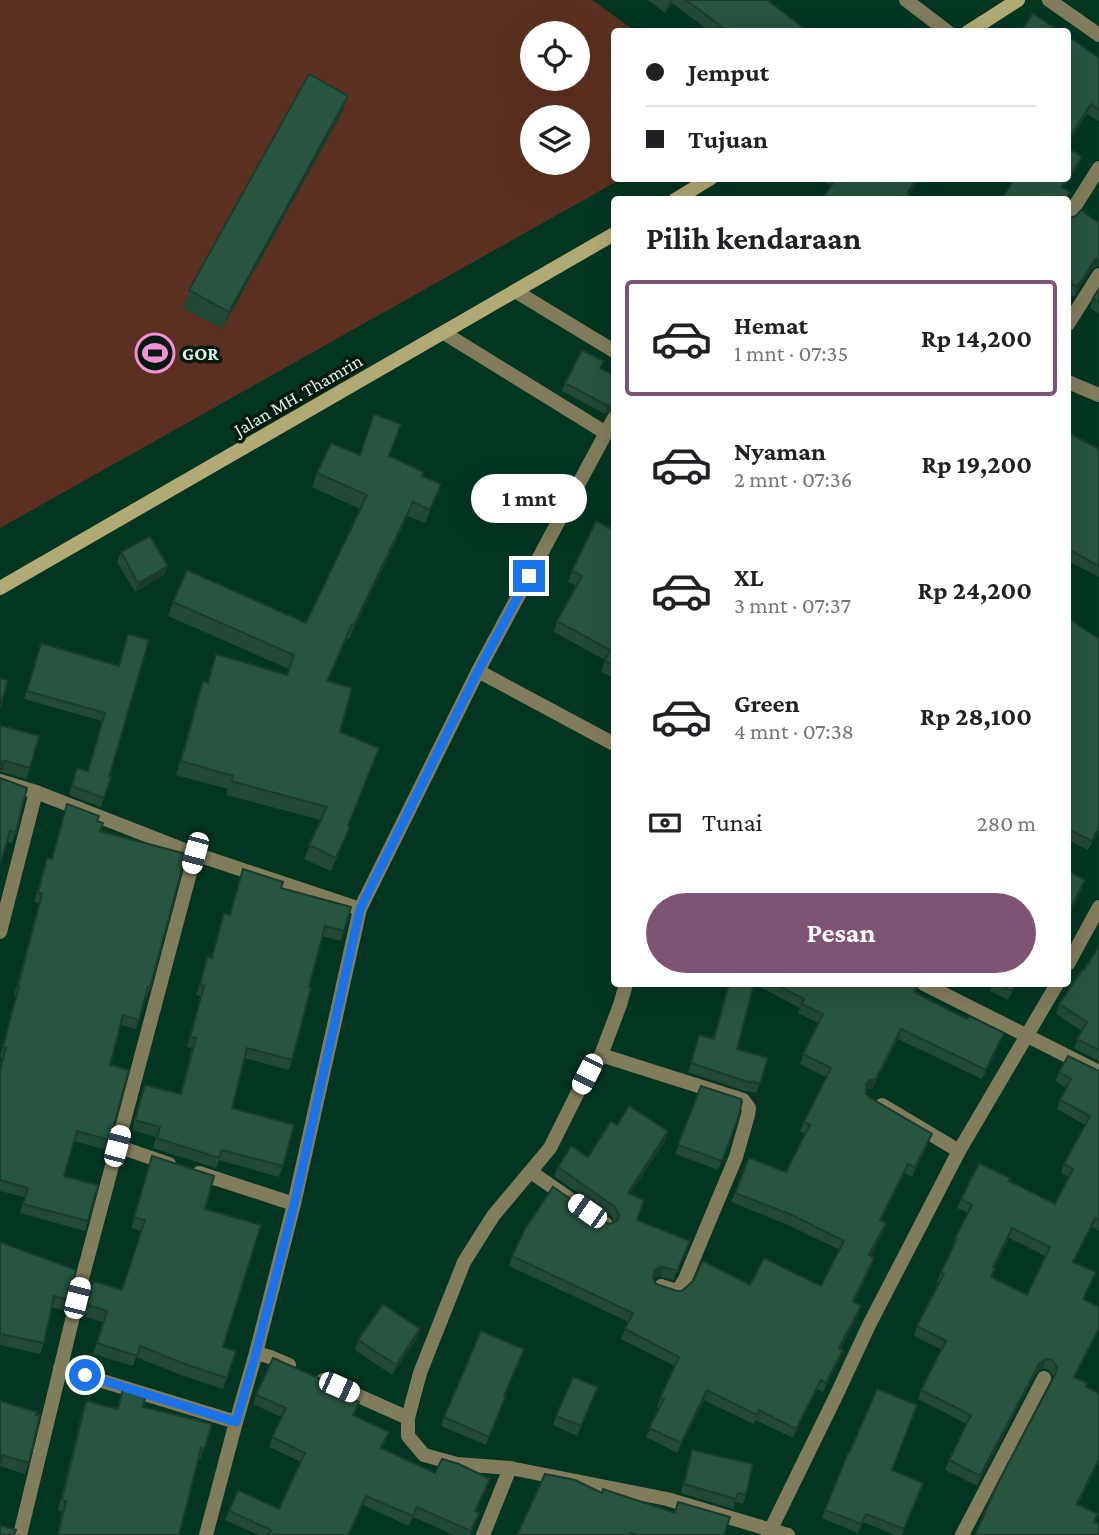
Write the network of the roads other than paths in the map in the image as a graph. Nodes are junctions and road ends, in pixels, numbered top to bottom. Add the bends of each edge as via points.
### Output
1 (906, 0) edge
2 (1018, 0) edge
3 (1049, 0) edge
4 (942, 28) edge
5 (974, 28) edge
6 (1099, 35) edge
7 (1099, 168) edge
8 (704, 182) edge
9 (682, 196) edge
10 (1071, 212) edge
11 (611, 236) edge
12 (1099, 275) edge
13 (515, 291) junction
14 (1071, 319) edge
15 (444, 333) junction
16 (611, 349) edge
17 (1071, 383) edge
18 (1099, 395) edge
19 (611, 424) edge
20 (607, 433) junction
21 (0, 588) edge
22 (478, 671) junction
23 (611, 742) edge
24 (0, 781) edge
25 (36, 793) junction
26 (195, 853) junction
27 (1099, 907) edge
28 (360, 909) junction
29 (0, 932) edge
30 (1071, 958) edge
31 (625, 987) edge
32 (930, 987) edge
33 (1055, 987) edge
34 (1028, 1035) junction
35 (601, 1055) junction
36 (1099, 1072) edge
37 (871, 1098) edge
38 (117, 1146) junction
39 (959, 1151) junction
40 (531, 1172) junction
41 (294, 1205) junction
42 (606, 1224) edge
43 (659, 1286) edge
44 (256, 1353) junction
45 (60, 1368) junction
46 (1044, 1378) dead end
47 (408, 1418) junction
48 (236, 1422) junction
49 (510, 1468) junction
50 (769, 1532) edge
51 (20, 1535) edge
52 (206, 1535) edge
53 (483, 1535) edge
54 (788, 1535) edge
55 (962, 1535) edge

1 - 4 street
2 - 5 main road
3 - 6 street
7 - 10 street
8 - 9 main road
11 - 13 main road, Jalan MH. Thamrin
12 - 14 street
13 - 15 main road, Jalan MH. Thamrin
13 - 16 street
15 - 20 street
15 - 21 main road, Jalan MH. Thamrin
17 - 18 street
19 - 20 street
20 - 22 street
22 - 23 street
22 - 28 street
24 - 25 street
25 - 26 street
25 - 29 street
26 - 28 street
26 - 38 street
27 - 30 street
28 - 41 street
31 - 35 street
32 - 34 street
33 - 34 street
34 - 36 street
34 - 39 street
35 - 40 street via 550,1148
35 - 43 street via 743,1100 749,1108 736,1157 685,1279 676,1291
37 - 39 street
38 - 41 street
38 - 45 street via 77,1273
39 - 50 street
40 - 42 street
40 - 47 street via 493,1216 464,1262 420,1373
41 - 44 street
44 - 47 street
44 - 48 street
45 - 48 street
45 - 51 street
46 - 55 street
47 - 49 street via 408,1436 424,1455 457,1464
48 - 52 street
49 - 50 street via 667,1499
49 - 53 street
50 - 54 street

